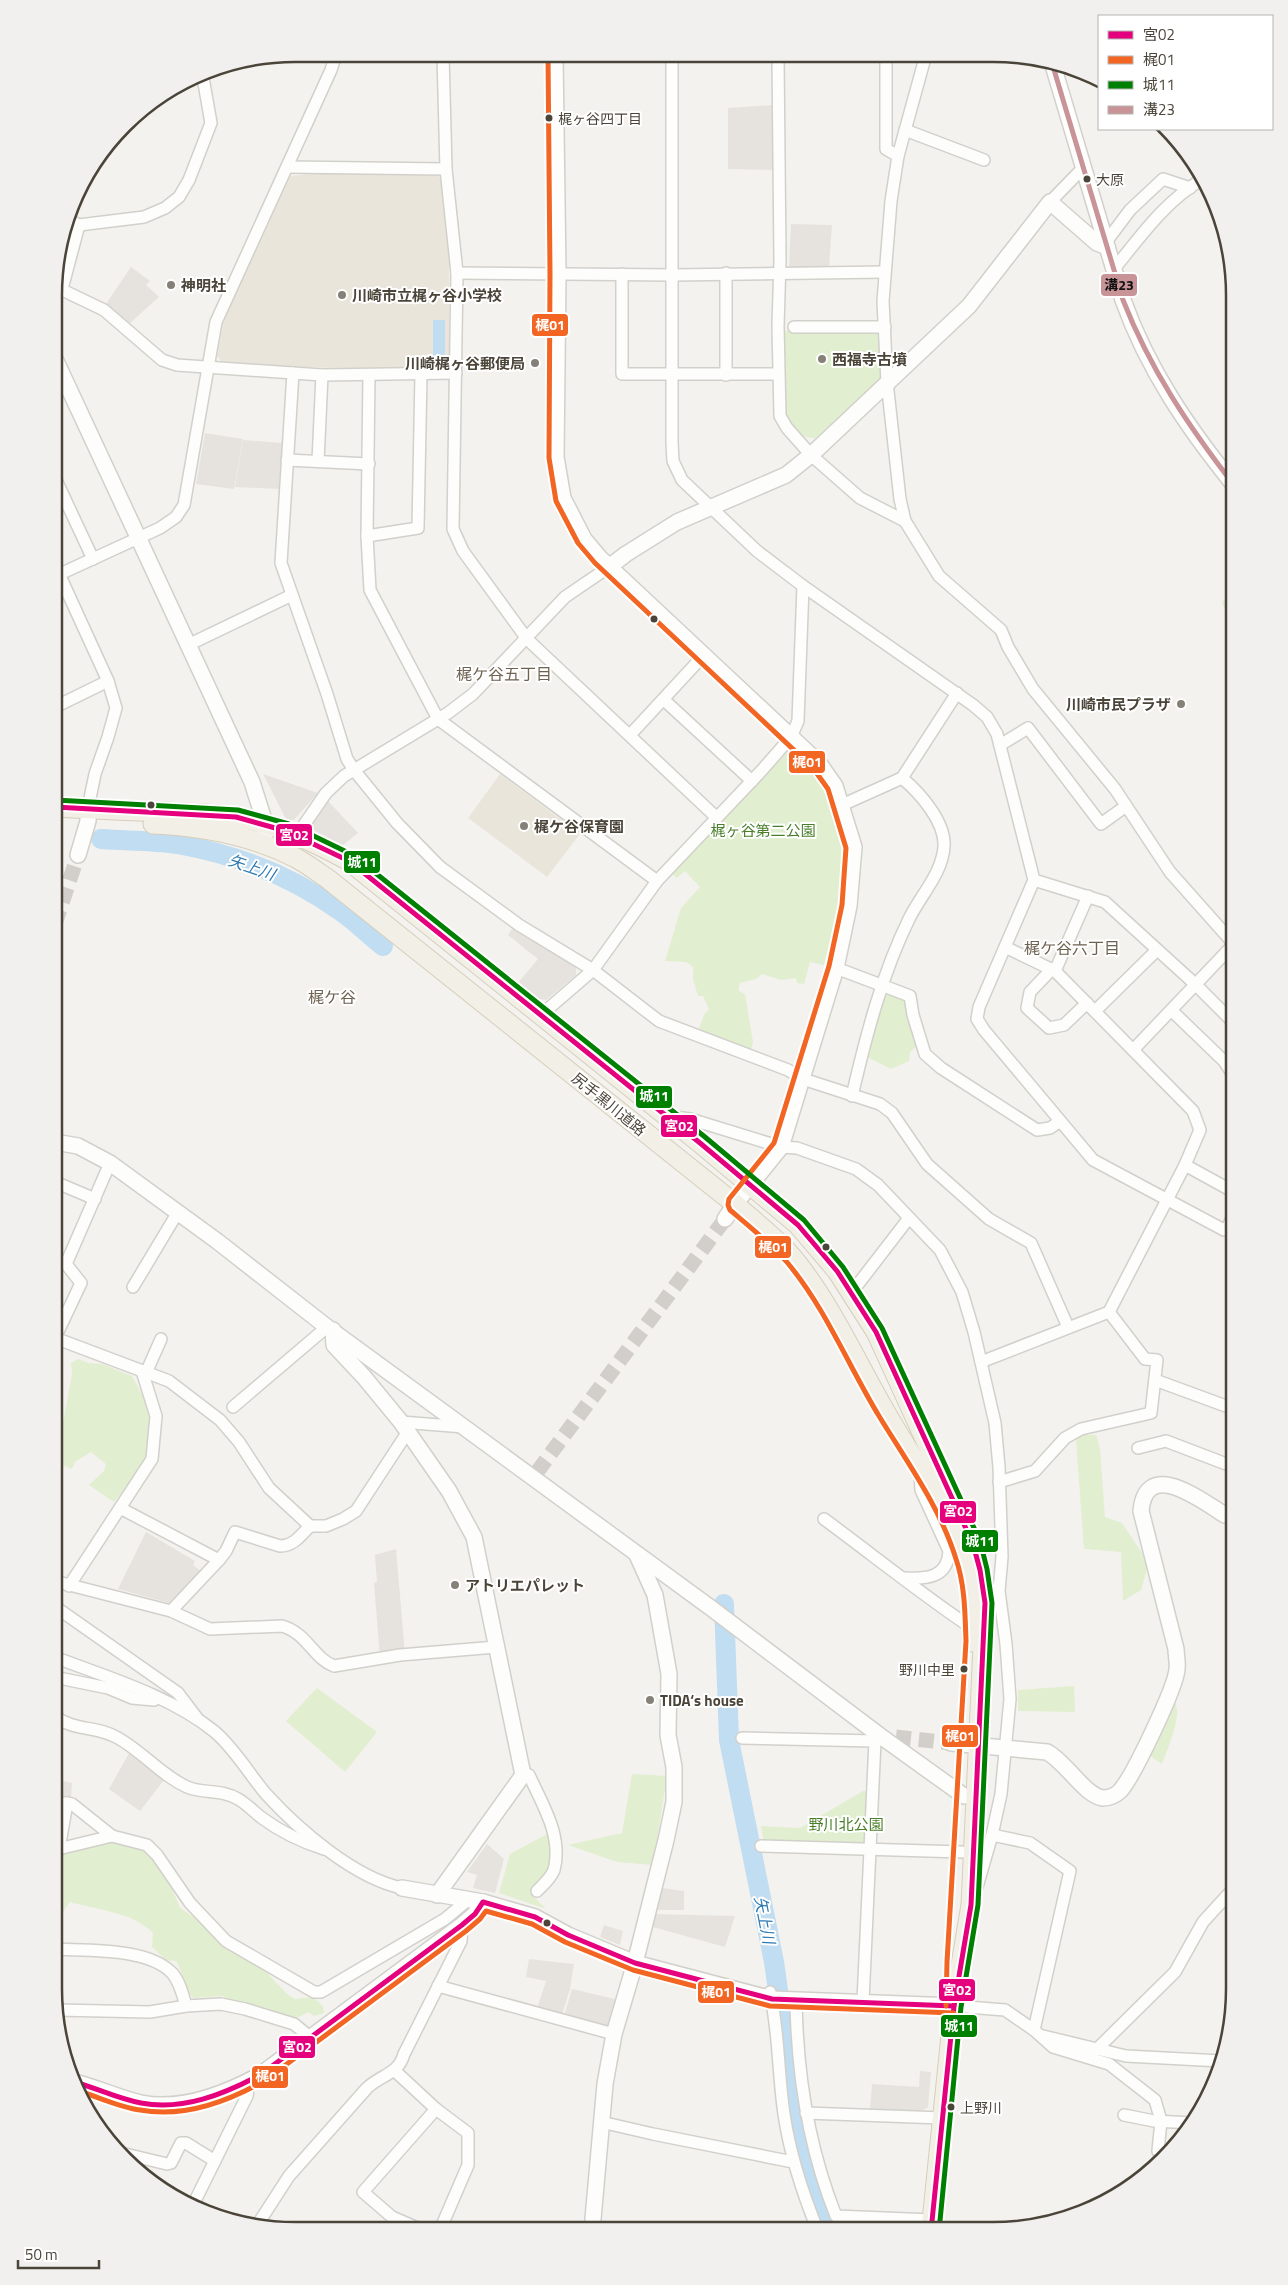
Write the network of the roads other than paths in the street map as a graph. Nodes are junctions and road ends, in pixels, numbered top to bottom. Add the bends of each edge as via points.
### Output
1 (334, 62) edge
2 (442, 62) edge
3 (555, 62) edge
4 (672, 62) edge
5 (778, 62) edge
6 (886, 62) edge
7 (924, 62) edge
8 (1055, 71) edge
9 (204, 81) edge
10 (905, 130) junction
11 (898, 156) junction
12 (984, 160) dead end
13 (287, 167) junction
14 (1084, 167) junction
15 (446, 169) junction
16 (1197, 183) edge
17 (1190, 188) junction
18 (1050, 202) junction
19 (74, 223) edge
20 (1107, 245) junction
21 (64, 267) edge
22 (1114, 269) junction
23 (457, 272) junction
24 (779, 272) junction
25 (884, 272) junction
26 (726, 273) junction
27 (558, 274) junction
28 (622, 274) junction
29 (673, 275) junction
30 (62, 290) edge
31 (794, 327) dead end
32 (885, 327) junction
33 (208, 368) junction
34 (293, 373) junction
35 (456, 373) junction
36 (62, 374) edge
37 (421, 374) junction
38 (778, 374) junction
39 (322, 375) junction
40 (369, 375) junction
41 (672, 375) junction
42 (726, 375) junction
43 (887, 382) junction
44 (811, 455) junction
45 (287, 460) junction
46 (318, 461) junction
47 (369, 464) junction
48 (1226, 475) edge
49 (62, 493) edge
50 (710, 508) junction
51 (905, 521) junction
52 (367, 536) junction
53 (138, 539) junction
54 (93, 559) junction
55 (609, 567) junction
56 (62, 568) edge
57 (62, 578) edge
58 (803, 586) junction
59 (292, 595) junction
60 (526, 639) junction
61 (188, 645) junction
62 (703, 656) junction
63 (108, 681) junction
64 (957, 693) junction
65 (664, 700) junction
66 (62, 703) edge
67 (438, 719) junction
68 (630, 735) junction
69 (791, 737) junction
70 (1000, 745) junction
71 (354, 770) junction
72 (902, 778) junction
73 (752, 781) junction
74 (842, 805) junction
75 (1126, 806) junction
76 (62, 809) edge
77 (88, 815) junction
78 (716, 817) junction
79 (62, 818) edge
80 (265, 823) junction
81 (297, 835) junction
82 (264, 844) junction
83 (78, 855) tunnel mouth
84 (1034, 880) junction
85 (657, 881) junction
86 (1088, 896) junction
87 (1226, 935) edge
88 (1006, 947) junction
89 (1157, 950) junction
90 (1226, 952) edge
91 (836, 968) junction
92 (593, 970) junction
93 (1053, 970) junction
94 (1195, 984) junction
95 (883, 986) junction
96 (1091, 1007) junction
97 (1171, 1010) junction
98 (541, 1015) junction
99 (1226, 1015) edge
100 (1133, 1050) junction
101 (1226, 1064) edge
102 (803, 1079) junction
103 (852, 1096) junction
104 (667, 1116) junction
105 (1059, 1122) junction
106 (62, 1143) edge
107 (781, 1147) junction
108 (110, 1163) junction
109 (1185, 1165) junction
110 (751, 1184) junction
111 (62, 1185) edge
112 (1226, 1188) edge
113 (95, 1199) junction
114 (1166, 1201) junction
115 (735, 1204) junction
116 (178, 1212) junction
117 (909, 1218) junction
118 (725, 1219) tunnel mouth
119 (1226, 1229) edge
120 (62, 1263) edge
121 (66, 1264) junction
122 (133, 1287) dead end
123 (852, 1292) junction
124 (1109, 1312) junction
125 (62, 1323) edge
126 (1068, 1327) junction
127 (330, 1328) junction
128 (161, 1339) dead end
129 (62, 1341) edge
130 (981, 1362) junction
131 (144, 1372) junction
132 (1155, 1380) junction
133 (1226, 1406) edge
134 (233, 1407) dead end
135 (404, 1427) junction
136 (465, 1427) junction
137 (1138, 1448) dead end
138 (1226, 1464) edge
139 (920, 1472) junction
140 (999, 1482) junction
141 (120, 1508) junction
142 (1226, 1515) edge
143 (824, 1519) dead end
144 (310, 1526) junction
145 (636, 1554) junction
146 (219, 1560) junction
147 (1002, 1565) junction
148 (980, 1570) junction
149 (905, 1578) junction
150 (62, 1584) edge
151 (70, 1586) junction
152 (171, 1611) junction
153 (62, 1612) edge
154 (972, 1628) junction
155 (496, 1647) junction
156 (62, 1659) edge
157 (62, 1679) edge
158 (163, 1702) junction
159 (197, 1718) junction
160 (62, 1720) edge
161 (896, 1737) tunnel mouth
162 (742, 1738) dead end
163 (877, 1738) junction
164 (965, 1745) junction
165 (1006, 1747) junction
166 (529, 1775) dead end
167 (964, 1796) junction
168 (62, 1803) edge
169 (67, 1803) junction
170 (62, 1826) edge
171 (992, 1835) junction
172 (112, 1836) junction
173 (761, 1846) dead end
174 (62, 1848) edge
175 (870, 1849) junction
176 (328, 1851) junction
177 (962, 1852) junction
178 (402, 1888) joint
179 (537, 1891) dead end
180 (437, 1894) junction
181 (1226, 1899) edge
182 (468, 1900) junction
183 (484, 1902) junction
184 (971, 1905) junction
185 (462, 1925) junction
186 (62, 1949) edge
187 (635, 1963) junction
188 (438, 1986) junction
189 (771, 1996) junction
190 (796, 2000) junction
191 (863, 2001) junction
192 (186, 2006) junction
193 (954, 2006) junction
194 (63, 2010) edge
195 (1036, 2032) junction
196 (614, 2034) junction
197 (311, 2038) junction
198 (1096, 2050) junction
199 (1214, 2061) edge
200 (395, 2071) junction
201 (249, 2081) junction
202 (83, 2086) edge
203 (436, 2110) junction
204 (806, 2113) junction
205 (1124, 2116) dead end
206 (942, 2118) junction
207 (1161, 2121) junction
208 (601, 2122) junction
209 (1184, 2122) edge
210 (1160, 2152) edge
211 (133, 2156) edge
212 (215, 2161) junction
213 (793, 2162) junction
214 (195, 2200) edge
215 (263, 2221) edge
216 (404, 2222) edge
217 (443, 2222) edge
218 (593, 2222) edge
219 (814, 2222) edge
220 (899, 2222) edge
221 (931, 2222) edge

1 - 13 street
2 - 15 street
3 - 27 street
4 - 29 street
5 - 24 street
6 - 11 street via 886,149
7 - 10 street
8 - 14 street
9 - 19 street via 211,123 179,197 166,208 144,217
10 - 11 street
10 - 12 street
11 - 25 street
13 - 15 street
13 - 33 street via 221,306
14 - 18 street
14 - 20 street
15 - 23 street
16 - 17 street
17 - 20 street via 1163,179 1130,210
17 - 22 street via 1152,222
18 - 20 street via 1097,243
18 - 43 street via 969,306
19 - 21 street
20 - 22 street
22 - 48 street via 1135,334 1168,396
23 - 27 street
23 - 35 street
24 - 25 street
24 - 26 street
24 - 38 street
25 - 32 street
26 - 29 street
26 - 42 street
27 - 28 street
27 - 55 street via 556,457 563,498 584,539
28 - 29 street
28 - 41 street via 622,374
29 - 41 street
30 - 33 street via 104,310 162,360
31 - 32 street
32 - 43 street
33 - 34 street
33 - 53 street via 184,505 176,517
34 - 39 street
34 - 45 street
35 - 37 street
35 - 60 street via 453,530 463,551
36 - 53 street
37 - 40 street
37 - 52 street via 418,528
38 - 42 street
38 - 44 street via 780,416
39 - 40 street
39 - 46 street
40 - 47 street
41 - 42 street
41 - 50 street via 673,461 682,480
43 - 44 street
43 - 51 street
44 - 50 street via 786,475
44 - 51 street via 860,498
45 - 46 street
45 - 59 street via 281,563
46 - 47 street
47 - 52 street
49 - 54 street
50 - 55 street via 677,522
50 - 58 street via 757,552
51 - 75 street via 938,576 1001,630 1032,688
52 - 67 street via 370,590
53 - 54 street
53 - 61 street
54 - 56 street
55 - 60 street via 565,597
55 - 62 street
57 - 63 street
58 - 64 street
58 - 69 street via 798,721
59 - 61 street
59 - 71 street via 347,759
60 - 67 street via 473,694
60 - 68 street
61 - 80 street via 252,782
62 - 65 street
62 - 69 street
63 - 66 street
63 - 77 street via 116,708 95,774
64 - 70 street via 987,718
64 - 72 street
65 - 68 street
65 - 73 street
67 - 71 street
67 - 85 street
68 - 78 street
69 - 73 street
69 - 74 street via 818,763 835,786
70 - 75 street via 1028,728 1101,824
70 - 84 street
71 - 81 street via 326,793
71 - 92 street via 397,823 440,868 519,925
72 - 74 street
72 - 95 street via 936,818 944,847 936,872 909,918
73 - 78 street
74 - 91 street via 854,847 849,906
75 - 87 street via 1170,872
76 - 77 main road, 尻手黒川道路
77 - 79 main road, 尻手黒川道路
77 - 80 main road, 尻手黒川道路 via 211,814
77 - 82 main road, 尻手黒川道路 via 206,829
77 - 83 street
78 - 85 street
80 - 81 main road, 尻手黒川道路
80 - 82 street
81 - 98 main road, 尻手黒川道路 via 348,861
82 - 115 main road, 尻手黒川道路 via 296,858 328,879
84 - 86 street
84 - 88 street
85 - 92 street
86 - 89 street via 1105,902
86 - 93 street
88 - 93 street
88 - 105 street via 979,1007 977,1019
89 - 94 street
89 - 96 street
90 - 94 street
91 - 95 street
91 - 102 street
92 - 98 street
92 - 102 street via 659,1021 788,1070
93 - 96 street
93 - 96 street via 1030,992 1027,1008 1049,1028 1064,1025
94 - 97 street
94 - 99 street
95 - 103 street via 868,1029
95 - 105 street via 910,996 925,1054 941,1068 1037,1130 1050,1128
96 - 100 street
97 - 100 street
97 - 101 street
98 - 104 main road, 尻手黒川道路
100 - 109 street via 1192,1111 1197,1121 1200,1130
102 - 103 street
102 - 107 street
103 - 126 street via 880,1104 892,1113 927,1164 989,1219 1031,1242
104 - 107 street via 690,1118
104 - 110 main road, 尻手黒川道路
105 - 114 street via 1093,1160
106 - 108 street via 78,1146
107 - 110 street
107 - 117 street via 797,1148 856,1169 878,1185
108 - 113 street
108 - 116 street
109 - 112 street
109 - 114 street
110 - 115 street
110 - 123 main road, 尻手黒川道路 via 816,1244
111 - 113 street
113 - 121 street
114 - 119 street
114 - 124 street
115 - 118 street
115 - 139 main road, 尻手黒川道路 via 797,1262 815,1288
116 - 122 street
116 - 127 street
117 - 123 street
117 - 130 street via 940,1250 954,1274
120 - 121 street
121 - 125 street via 82,1282
123 - 148 main road, 尻手黒川道路 via 876,1332 961,1516
124 - 126 street
124 - 132 street via 1145,1359 1157,1360
126 - 130 street
127 - 134 street
127 - 135 street via 334,1345
127 - 136 street
128 - 131 street
129 - 131 street
130 - 140 street via 994,1423
131 - 141 street via 156,1416 152,1459
131 - 144 street via 169,1381 220,1420 240,1442 269,1488
132 - 133 street
132 - 140 street via 1151,1413 1081,1428 1066,1438 1035,1471
135 - 136 street
135 - 144 street via 356,1511 326,1526
135 - 155 street via 449,1491 474,1537
136 - 145 street via 535,1475
137 - 138 street via 1166,1441
139 - 149 street via 922,1490 949,1551 949,1560 938,1574 924,1579
139 - 154 main road, 尻手黒川道路 via 941,1506 964,1560 969,1578
140 - 147 street
141 - 146 street
141 - 151 street
142 - 165 street via 1165,1483 1154,1486 1142,1502 1141,1511 1178,1668 1169,1695 1129,1779 1119,1792 1104,1798 1095,1796 1047,1752
143 - 149 street
144 - 146 street via 287,1546 235,1532
145 - 163 street via 732,1624
145 - 187 street via 654,1595 667,1664 670,1688 668,1735 674,1766 674,1802
146 - 152 street
147 - 148 street
147 - 165 street via 999,1591 1010,1699
148 - 164 main road, 尻手黒川道路 via 985,1603
149 - 154 street via 934,1603
150 - 151 street
151 - 152 street
152 - 155 street via 210,1630 282,1626 291,1629 334,1666 400,1655
153 - 159 street via 178,1693
154 - 164 main road, 尻手黒川道路 via 972,1672
155 - 180 street via 523,1775
156 - 158 street
157 - 158 street via 108,1688 132,1698
158 - 159 street
159 - 176 street via 218,1734 266,1794
160 - 176 street via 76,1728 102,1731 118,1738 167,1776 189,1788 228,1794 303,1842
161 - 163 street
162 - 163 street
163 - 167 street
163 - 175 street
164 - 165 street
164 - 167 main road, 尻手黒川道路
164 - 184 main road, 尻手黒川道路
165 - 171 street
166 - 179 street via 555,1838 554,1870
167 - 177 main road, 尻手黒川道路
168 - 169 street
169 - 170 street
169 - 172 street
171 - 184 street
171 - 195 street via 1030,1843 1070,1871
172 - 174 street
172 - 182 street via 147,1845 190,1903 226,1941 314,1992 321,1992 445,1919
173 - 175 street
175 - 177 street
175 - 191 street
176 - 178 street via 374,1879
177 - 193 main road, 尻手黒川道路
178 - 180 street
180 - 182 street
181 - 198 street via 1203,1922 1175,1972
182 - 183 street
183 - 185 street
183 - 187 street via 535,1917 568,1935
184 - 193 main road, 尻手黒川道路
185 - 188 street via 461,1939
185 - 197 street
186 - 192 street via 127,1953 162,1965 173,1974
187 - 189 street
187 - 196 street
188 - 196 street
188 - 200 street
189 - 190 street
189 - 213 street via 784,2114
190 - 191 street
190 - 204 street
191 - 193 street
192 - 194 street via 150,2012
192 - 197 street via 221,2004 245,2009 294,2024
193 - 195 street via 1005,2010
193 - 206 main road, 尻手黒川道路
195 - 198 street
195 - 207 street via 1053,2047 1109,2064 1155,2100
196 - 208 street
197 - 201 street
198 - 199 street via 1126,2056
200 - 203 street
200 - 215 street via 367,2088 289,2176
201 - 202 street via 210,2097 163,2104 142,2103
201 - 212 street via 247,2096
203 - 216 street via 362,2192 392,2217
203 - 217 street via 468,2133 468,2165
204 - 206 street
204 - 220 street via 822,2182 836,2216
205 - 207 street
206 - 221 main road, 尻手黒川道路
207 - 209 street
207 - 210 street
208 - 213 street
208 - 218 street
211 - 212 street via 167,2164 181,2143 186,2143
212 - 214 street
213 - 219 street

